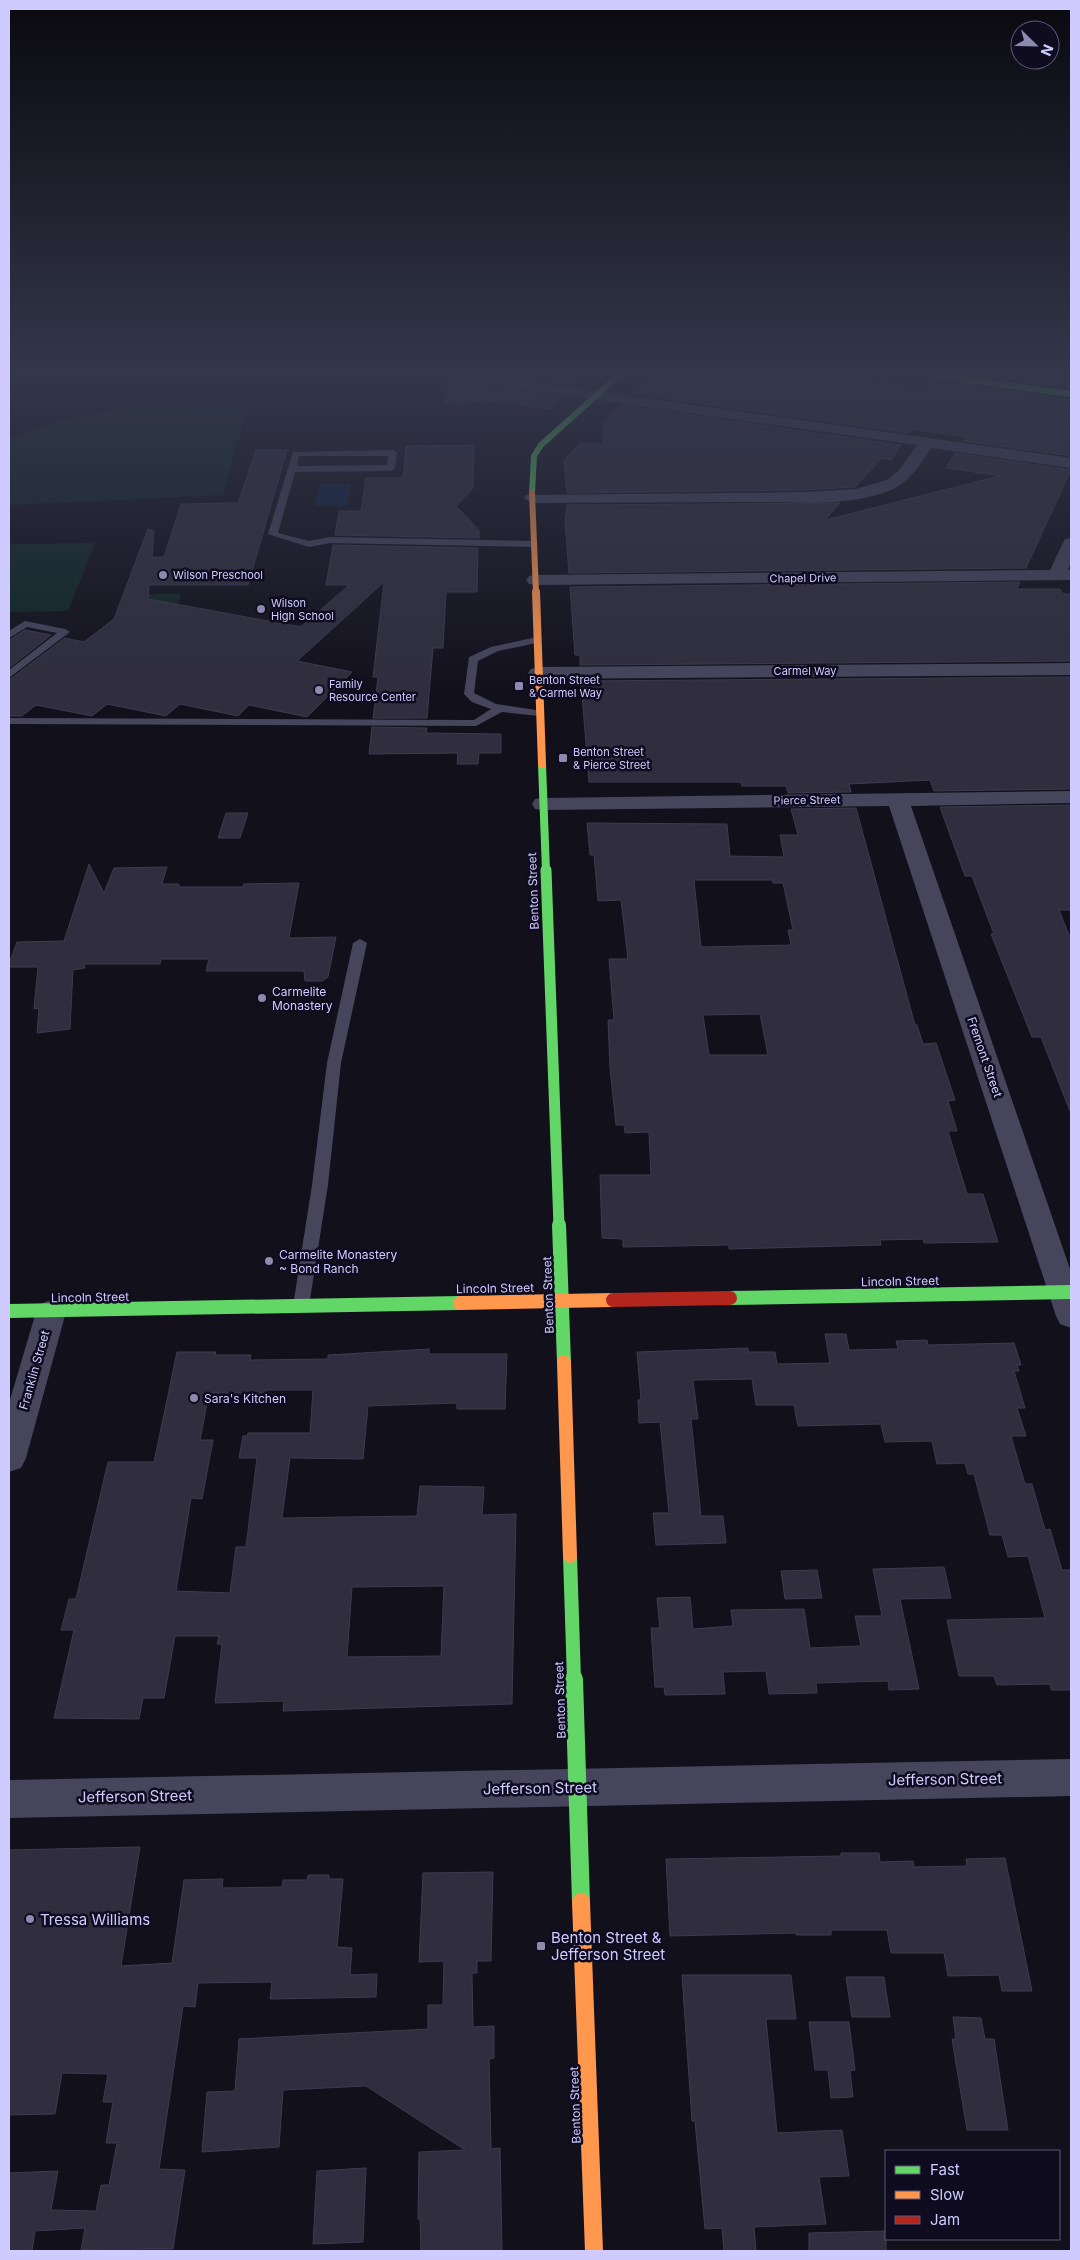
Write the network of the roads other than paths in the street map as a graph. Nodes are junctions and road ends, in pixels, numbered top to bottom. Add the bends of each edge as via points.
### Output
1 (289, 480) edge
2 (533, 480) edge
3 (895, 480) edge
4 (532, 498) junction
5 (1071, 543) edge
6 (533, 544) junction
7 (1064, 575) edge
8 (535, 580) junction
9 (9, 635) edge
10 (538, 640) junction
11 (1071, 669) edge
12 (538, 673) junction
13 (9, 675) edge
14 (502, 707) junction
15 (539, 713) junction
16 (9, 721) edge
17 (1071, 797) edge
18 (898, 799) junction
19 (543, 804) junction
20 (360, 943) dead end
21 (562, 1300) junction
22 (1069, 1300) edge
23 (301, 1306) junction
24 (9, 1311) edge
25 (51, 1312) junction
26 (9, 1458) edge
27 (1071, 1777) edge
28 (577, 1787) junction
29 (9, 1799) edge
30 (594, 2251) edge

1 - 6 lane via 273,534 309,544 330,540
2 - 4 main road, Benton Street
3 - 4 street via 874,490 851,494 796,497
4 - 6 main road, Benton Street
5 - 7 street
6 - 8 main road, Benton Street
7 - 8 street, Chapel Drive
8 - 10 main road, Benton Street
9 - 13 lane via 25,624 65,632
10 - 12 main road, Benton Street
10 - 14 lane via 495,649 473,659 470,694 475,700
11 - 12 street, Carmel Way
12 - 15 main road, Benton Street
14 - 15 lane
14 - 16 lane via 476,723
15 - 19 main road, Benton Street
17 - 18 street, Pierce Street
18 - 19 street, Pierce Street
18 - 22 street, Fremont Street
19 - 21 main road, Benton Street
20 - 23 lane via 334,1063
21 - 22 main road, Lincoln Street
21 - 23 main road, Lincoln Street
21 - 28 main road, Benton Street
23 - 25 main road, Lincoln Street
24 - 25 main road, Lincoln Street
25 - 26 street, Franklin Street
27 - 28 street, Jefferson Street
28 - 29 street, Jefferson Street
28 - 30 main road, Benton Street

